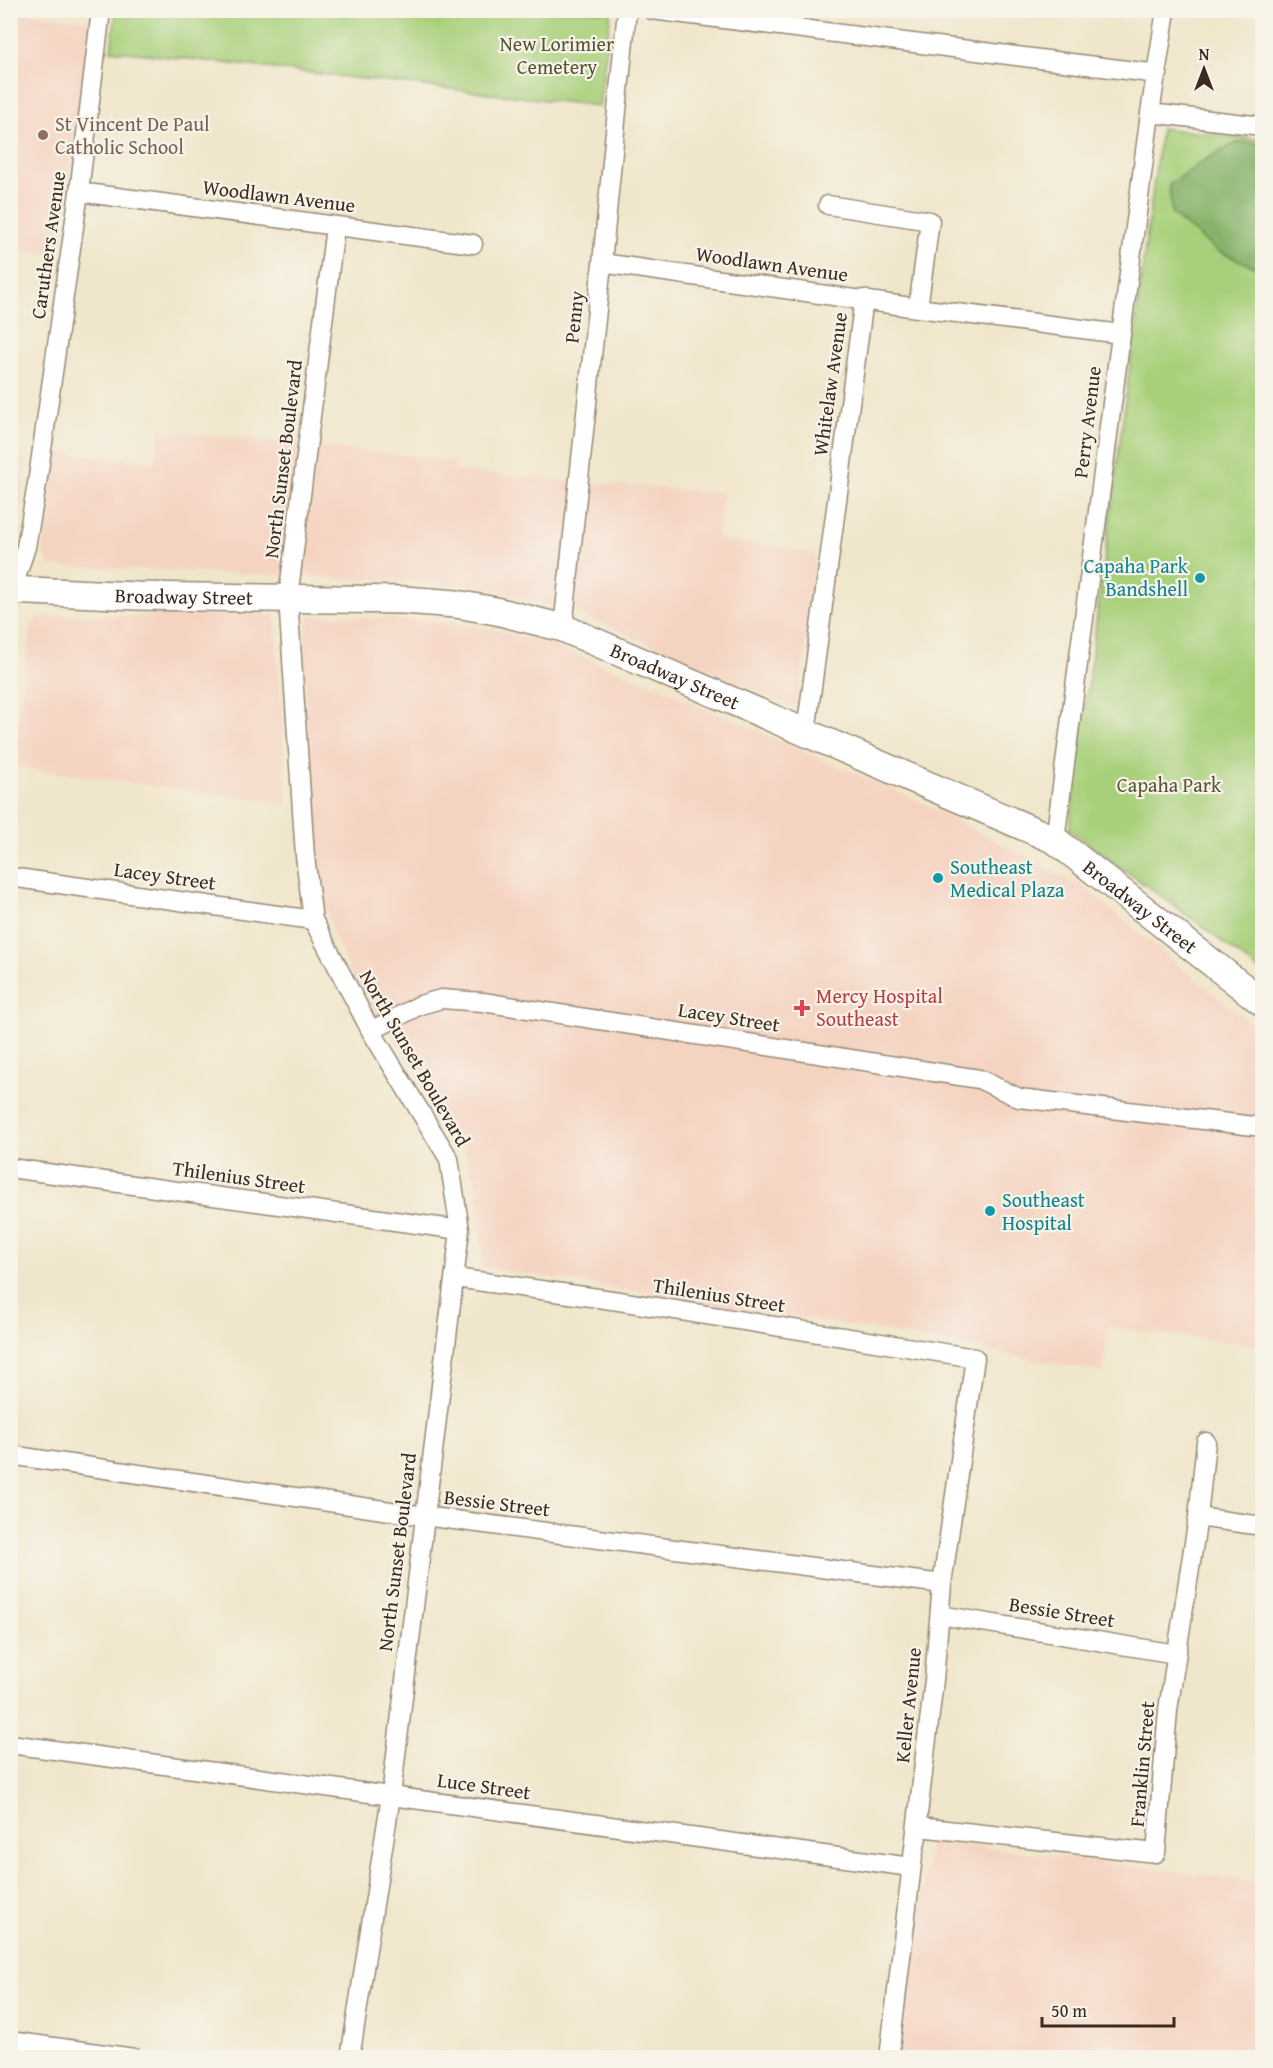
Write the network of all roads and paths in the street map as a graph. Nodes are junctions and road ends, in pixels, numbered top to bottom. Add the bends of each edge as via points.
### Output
1 (101, 10) edge
2 (627, 10) edge
3 (652, 10) edge
4 (1166, 10) edge
5 (1158, 74) junction
6 (1150, 113) junction
7 (1263, 126) edge
8 (79, 192) junction
9 (828, 205) dead end
10 (335, 227) junction
11 (473, 244) dead end
12 (602, 263) junction
13 (864, 299) junction
14 (918, 308) junction
15 (1121, 334) junction
16 (11, 590) edge
17 (288, 598) junction
18 (563, 627) junction
19 (806, 732) junction
20 (1055, 840) junction
21 (10, 877) edge
22 (313, 920) junction
23 (1263, 1002) edge
24 (371, 1031) junction
25 (1263, 1126) edge
26 (10, 1168) edge
27 (460, 1230) junction
28 (455, 1278) junction
29 (975, 1358) joint
30 (1206, 1442) dead end
31 (10, 1455) edge
32 (424, 1516) junction
33 (1198, 1517) junction
34 (1263, 1526) edge
35 (942, 1584) junction
36 (940, 1615) junction
37 (1176, 1654) junction
38 (10, 1744) edge
39 (391, 1796) junction
40 (911, 1867) junction
41 (10, 2041) edge
42 (134, 2058) edge
43 (350, 2058) edge
44 (889, 2058) edge

1 - 8 street, Caruthers Avenue
2 - 12 street, Penny
3 - 5 street
4 - 5 street, Perry Avenue
5 - 6 street, Perry Avenue
6 - 7 street
6 - 15 street, Perry Avenue
8 - 10 street, Woodlawn Avenue
8 - 16 street, Caruthers Avenue via 37,484 26,547
9 - 14 street via 930,220
10 - 11 street, Woodlawn Avenue
10 - 17 street, North Sunset Boulevard
12 - 13 street, Woodlawn Avenue
12 - 18 street, Penny
13 - 14 street, Whitelaw Avenue
13 - 19 street, Whitelaw Avenue
14 - 15 street, Whitelaw Avenue
15 - 20 street, Perry Avenue
16 - 17 main road, Broadway Street
17 - 18 main road, Broadway Street via 456,604
17 - 22 street, North Sunset Boulevard via 305,856
18 - 19 main road, Broadway Street
19 - 20 main road, Broadway Street
20 - 23 main road, Broadway Street
21 - 22 street, Lacey Street
22 - 24 street, North Sunset Boulevard
24 - 25 street, Lacey Street via 420,1005 441,999 483,1002 979,1079 1019,1098
24 - 27 street, North Sunset Boulevard via 449,1159
26 - 27 street, Thilenius Street
27 - 28 street, North Sunset Boulevard
28 - 29 street, Thilenius Street
28 - 32 street, North Sunset Boulevard
29 - 35 street, Keller Avenue
30 - 33 street, Franklin Street
31 - 32 street, Bessie Street
32 - 35 street, Bessie Street
32 - 39 street, North Sunset Boulevard
33 - 34 street
33 - 37 street, Franklin Street
35 - 36 street, Keller Avenue
36 - 37 street, Bessie Street
36 - 40 street, Keller Avenue
37 - 40 street, Franklin Street via 1156,1853 919,1827
38 - 39 street, Luce Street
39 - 40 street, Luce Street
39 - 43 street, North Sunset Boulevard
40 - 44 street, Keller Avenue
41 - 42 street

